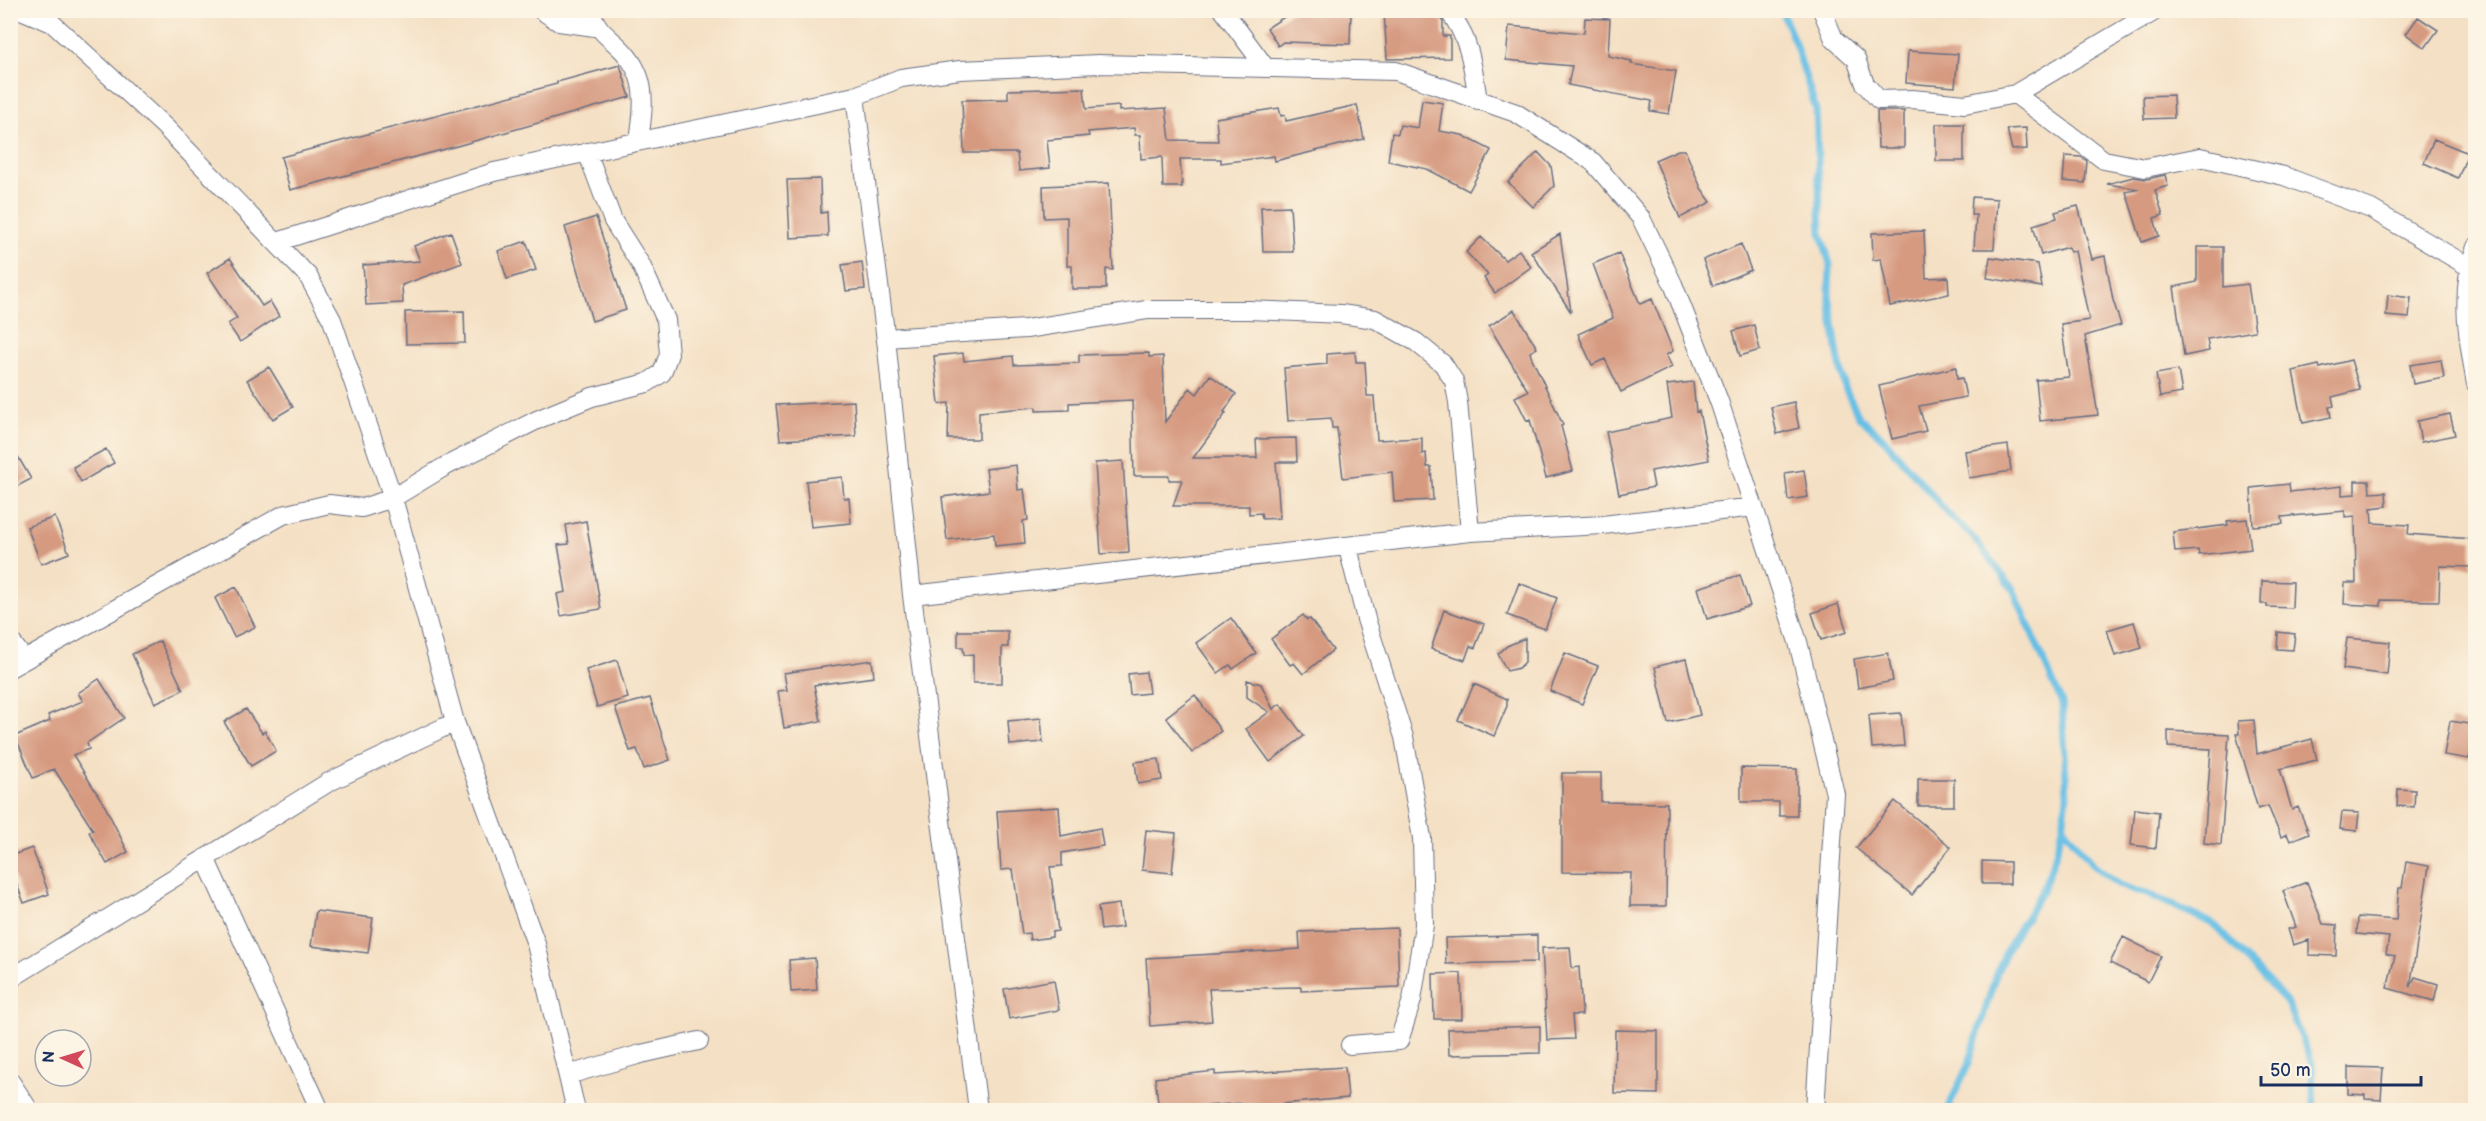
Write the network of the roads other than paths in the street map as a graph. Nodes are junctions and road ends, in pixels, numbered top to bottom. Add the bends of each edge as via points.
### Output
1 (21, 10) edge
2 (541, 10) edge
3 (1223, 10) edge
4 (1448, 10) edge
5 (1822, 10) edge
6 (2157, 10) edge
7 (53, 17) edge
8 (593, 19) edge
9 (1266, 68) junction
10 (2015, 94) junction
11 (855, 96) junction
12 (1478, 101) junction
13 (639, 141) junction
14 (587, 152) junction
15 (277, 242) junction
16 (2475, 248) edge
17 (2472, 269) edge
18 (886, 338) junction
19 (2475, 384) edge
20 (393, 498) junction
21 (1754, 507) junction
22 (1470, 532) junction
23 (1348, 548) junction
24 (912, 595) junction
25 (10, 640) edge
26 (17, 664) edge
27 (456, 722) junction
28 (205, 858) junction
29 (10, 979) edge
30 (699, 1041) dead end
31 (1350, 1045) dead end
32 (568, 1075) junction
33 (10, 1081) edge
34 (29, 1110) edge
35 (320, 1110) edge
36 (576, 1110) edge
37 (978, 1110) edge
38 (1815, 1110) edge

1 - 7 street
2 - 8 street via 559,22
3 - 9 street
4 - 12 street via 1461,27 1472,56
5 - 10 street via 1834,39 1856,59 1865,84 1880,100 1965,104
6 - 10 street
7 - 15 street
8 - 13 street via 642,78 644,105
9 - 11 street via 1098,64 960,70 901,78
9 - 12 street via 1396,71
10 - 17 street via 2104,160 2145,168 2199,157 2284,176 2371,209
11 - 13 street
11 - 18 street
12 - 21 street via 1516,113 1593,162 1641,218 1673,284 1715,391
13 - 14 street
14 - 15 street via 494,172
14 - 20 street via 613,221 641,265 666,320 669,354 662,373 647,383 592,398 539,419
15 - 20 street via 308,276 332,320
16 - 17 street
17 - 19 street via 2466,326
18 - 22 street via 1026,328 1147,310 1272,310 1375,319 1416,342 1443,364 1454,381
18 - 24 street
20 - 26 street via 362,508 329,504 283,515
20 - 27 street
21 - 22 street via 1604,525
21 - 38 street via 1798,642 1835,794
22 - 23 street
23 - 24 street
23 - 31 street via 1404,737 1422,838 1424,925 1412,1000 1400,1041
24 - 37 street
25 - 26 street
27 - 28 street via 329,782
27 - 32 street via 536,944
28 - 29 street
28 - 35 street
30 - 32 street
32 - 36 street
33 - 34 street

